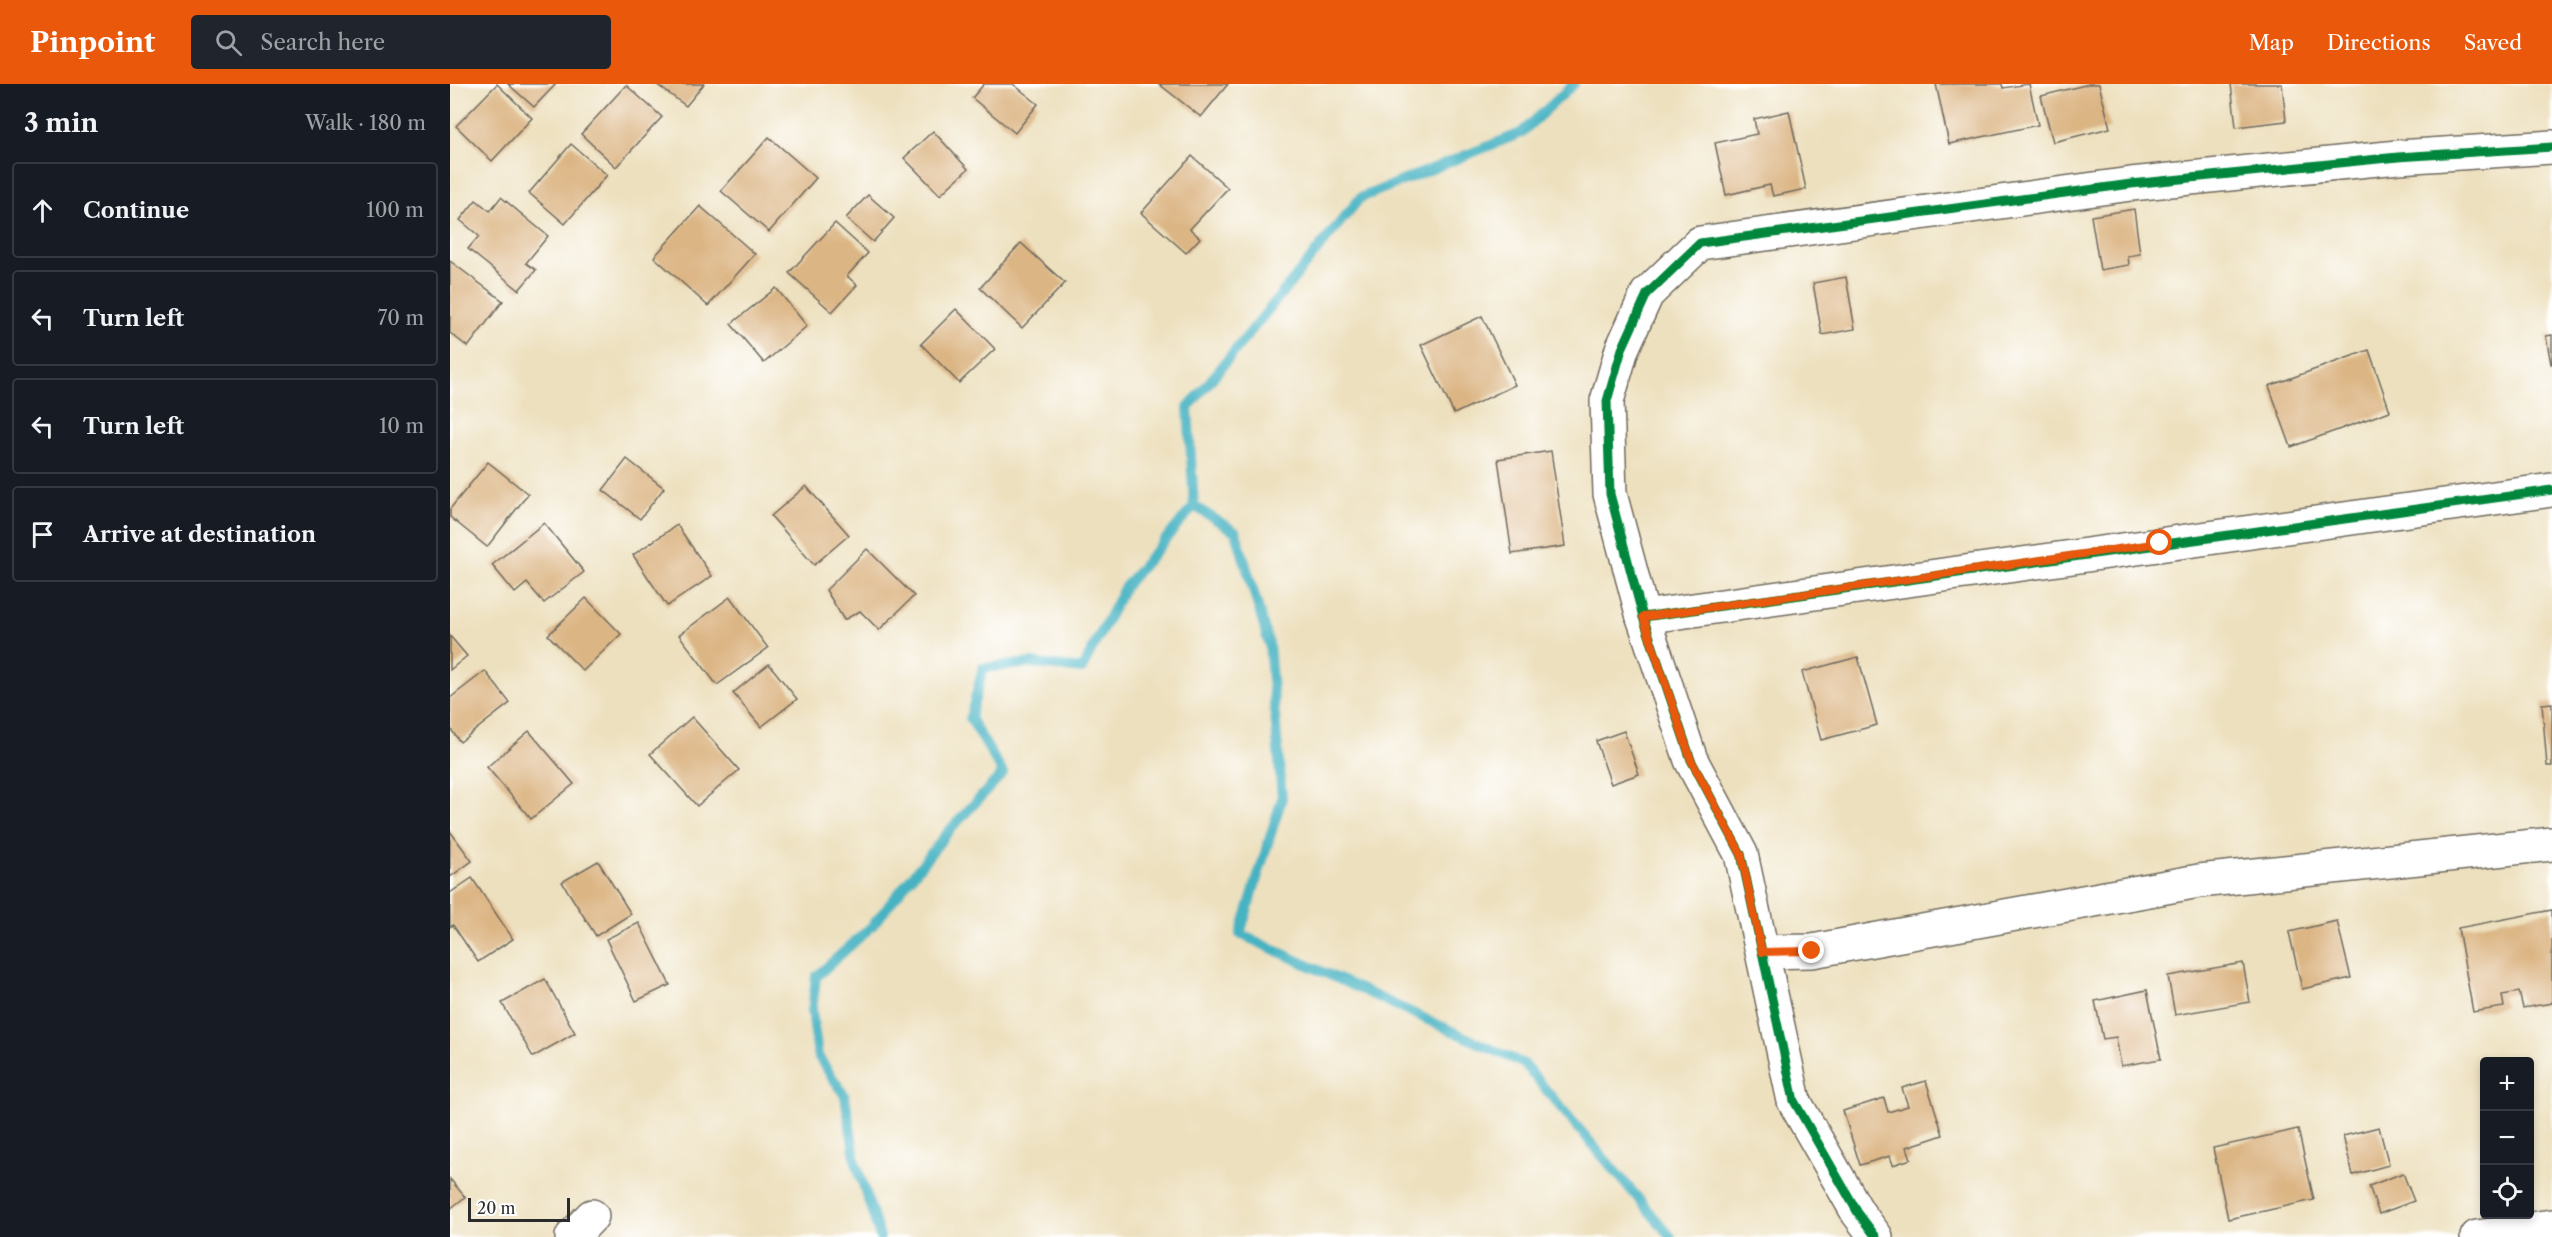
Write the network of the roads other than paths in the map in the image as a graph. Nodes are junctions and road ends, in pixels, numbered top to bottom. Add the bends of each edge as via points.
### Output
1 (2552, 147) edge
2 (2552, 490) edge
3 (1643, 617) junction
4 (2552, 844) edge
5 (1762, 952) junction
6 (2552, 1226) edge
7 (1876, 1237) edge
8 (2477, 1237) edge

1 - 3 street via 2398,157 2131,184 1700,243 1647,294 1622,349 1607,401 1610,494
2 - 3 street
3 - 5 street via 1691,760 1741,854
4 - 5 street via 2199,881 1812,951
5 - 7 street via 1794,1101 1858,1213
6 - 8 street

